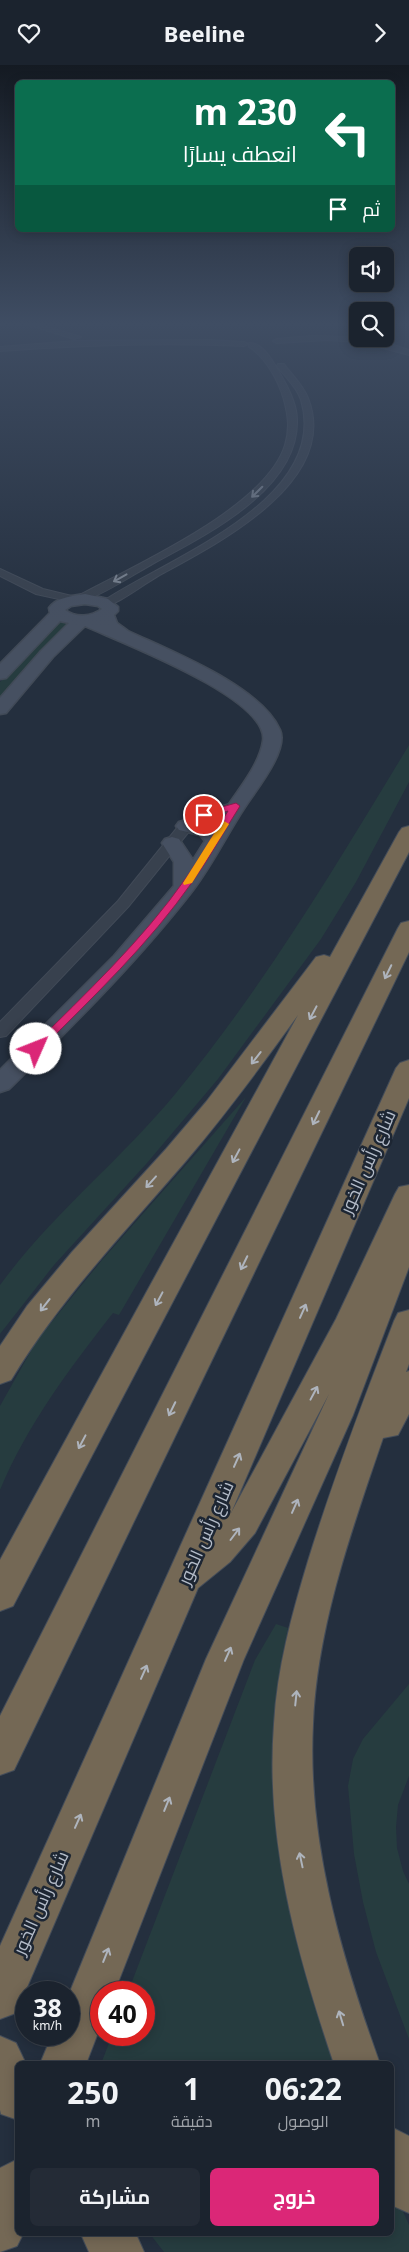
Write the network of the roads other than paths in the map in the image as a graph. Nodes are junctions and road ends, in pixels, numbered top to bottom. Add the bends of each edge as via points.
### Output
1 (293, 423) edge
2 (309, 423) edge
3 (0, 572) edge
4 (40, 592) junction
5 (79, 599) junction
6 (106, 609) junction
7 (57, 612) junction
8 (83, 620) junction
9 (0, 674) edge
10 (0, 709) edge
11 (271, 740) junction
12 (236, 806) junction
13 (186, 826) junction
14 (409, 832) edge
15 (214, 840) junction
16 (172, 843) junction
17 (184, 887) junction
18 (361, 924) junction
19 (409, 928) edge
20 (0, 1032) edge
21 (409, 1068) edge
22 (0, 1084) edge
23 (409, 1194) edge
24 (409, 1229) edge
25 (409, 1321) edge
26 (0, 1372) edge
27 (409, 1383) edge
28 (328, 1553) junction
29 (186, 1578) junction
30 (0, 1595) edge
31 (0, 1757) edge
32 (0, 1997) edge
33 (0, 2059) edge
34 (64, 2061) edge
35 (356, 2061) edge
36 (15, 2091) edge
37 (394, 2157) edge
38 (409, 2189) edge
39 (15, 2191) edge
40 (0, 2229) edge
41 (107, 2236) edge
42 (119, 2252) edge

1 -> 5 street via 290,443 274,472 250,499 211,528
2 - 6 street via 308,441 295,468 270,498 230,531
3 - 4 street
4 - 5 street
4 - 7 street
5 - 6 street via 95,600
5 - 7 street via 62,603
6 - 8 street
6 - 11 street via 110,625 122,634 246,699 267,722 273,735
7 - 8 street via 66,618
7 - 9 street
8 - 10 street via 47,654
8 - 11 street via 234,697 255,716
11 - 12 street via 267,758
12 - 13 street via 204,815
12 - 15 street
13 - 15 street via 206,830
13 - 16 street
14 - 18 highway
15 - 17 street
16 - 17 street via 184,862
16 - 20 street via 123,905
17 - 22 street via 113,972
18 -> 26 highway via 334,949 260,1053 210,1115 67,1277 25,1331
18 -> 30 highway
19 -> 31 highway
29 -> 21 highway, شارع رأس الخور
29 -> 23 highway via 214,1557 243,1523 339,1345
34 -> 24 highway via 226,1659 337,1415
25 - 28 highway via 348,1485
27 - 28 highway via 392,1412
35 -> 28 highway via 320,1948 298,1848 293,1774 293,1725 300,1665 313,1601
32 -> 29 highway, شارع رأس الخور
33 - 36 highway
37 - 38 highway
39 - 40 highway
41 - 42 highway

